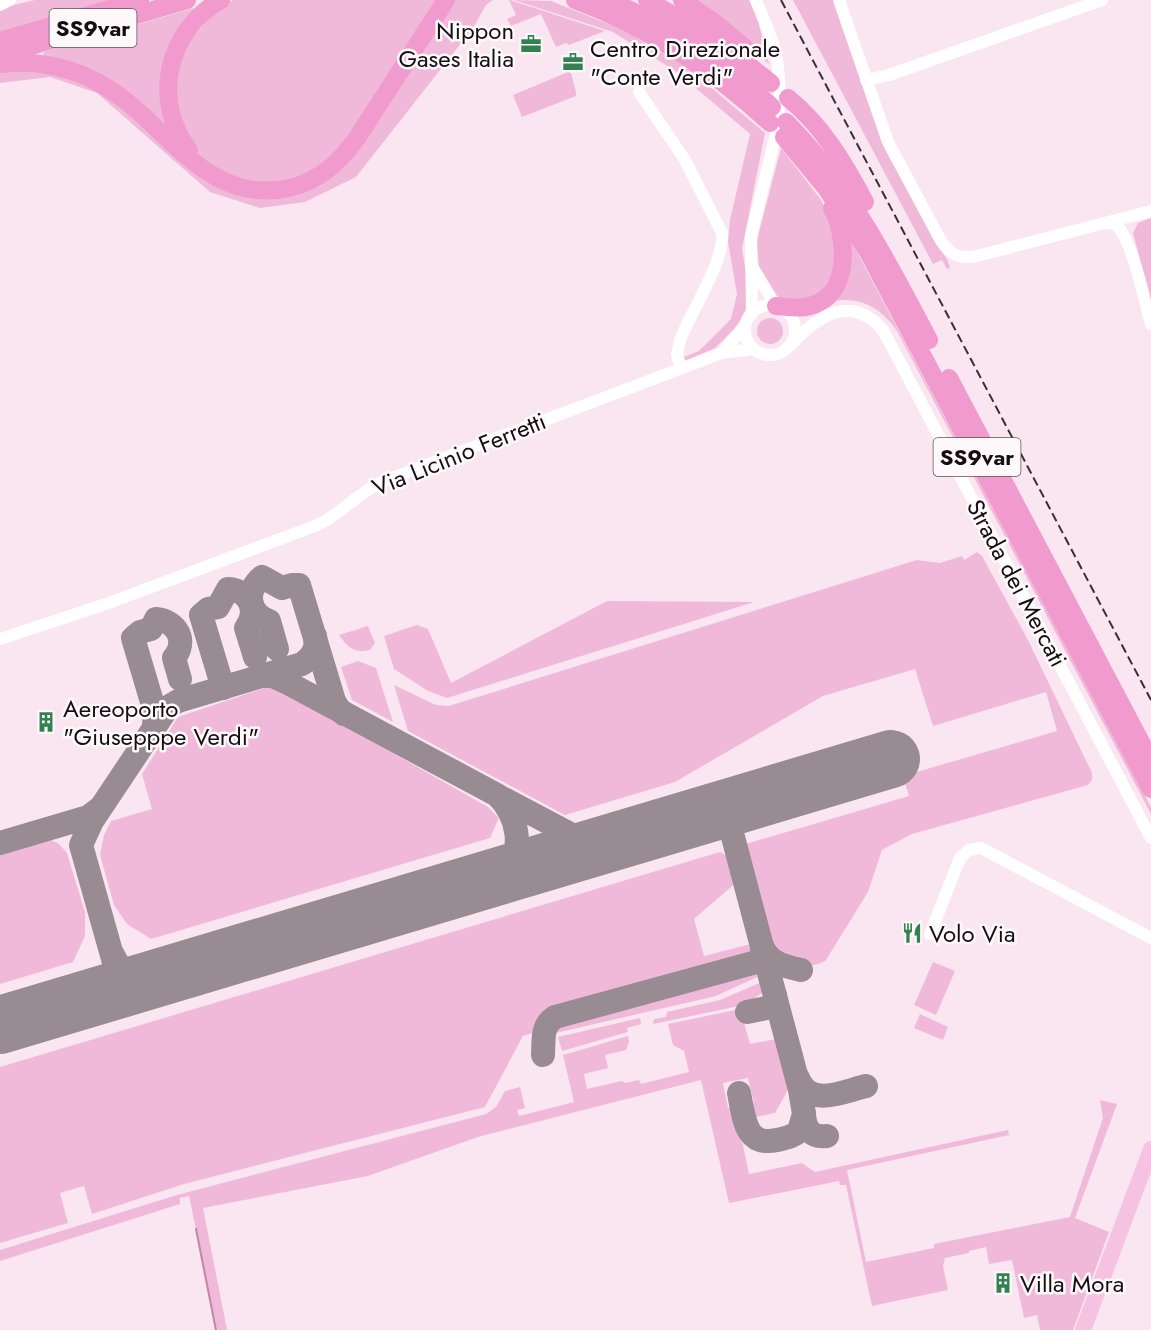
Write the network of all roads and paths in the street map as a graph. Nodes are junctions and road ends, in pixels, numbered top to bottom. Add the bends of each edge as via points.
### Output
1 (8, 0) edge
2 (141, 0) edge
3 (187, 0) edge
4 (221, 0) edge
5 (446, 0) edge
6 (575, 0) edge
7 (609, 0) edge
8 (647, 0) edge
9 (682, 0) edge
10 (756, 0) edge
11 (839, 0) edge
12 (1102, 0) edge
13 (0, 5) edge
14 (0, 41) edge
15 (0, 55) edge
16 (0, 64) edge
17 (866, 80) junction
18 (780, 86) junction
19 (639, 92) dead end
20 (778, 122) junction
21 (206, 170) junction
22 (1147, 212) edge
23 (1103, 223) junction
24 (1129, 246) junction
25 (753, 267) junction
26 (780, 307) junction
27 (752, 314) junction
28 (918, 318) junction
29 (1151, 324) edge
30 (746, 326) junction
31 (791, 345) junction
32 (754, 349) junction
33 (722, 353) junction
34 (681, 368) junction
35 (0, 639) edge
36 (1151, 761) edge
37 (1151, 789) edge
38 (1151, 827) edge
39 (1151, 838) edge
40 (930, 934) dead end
41 (1151, 938) edge
42 (1151, 1149) edge
43 (1083, 1330) edge

1 - 13 street
2 - 14 highway, SS9var
3 - 15 highway, SS9var
4 - 21 highway via 202,13 183,36 168,76 176,128
5 - 21 highway via 352,145 326,172 296,186 263,190 229,183
6 - 20 highway, SS9var via 680,52
7 - 20 highway, SS9var via 699,49 737,78
8 - 18 highway via 718,41
9 - 18 highway via 724,30
10 - 25 street via 771,34 780,96 777,127 751,236
11 - 17 street
12 - 17 street
16 - 21 highway via 48,65 98,82
17 - 23 street via 896,159 948,251 964,257 977,256
18 - 28 highway via 827,140 856,185 895,261
19 - 34 street via 686,160 722,233 718,256 680,340 677,355
20 - 26 highway via 834,212 843,252 838,280 823,301 804,308
20 - 28 highway, SS9var via 820,159 854,204
20 - 37 highway, SS9var via 868,252
22 - 23 street
22 - 24 street via 1135,217 1130,225
23 - 24 street via 1118,227
24 - 29 street
25 - 26 street
25 - 27 street
26 - 27 street, Strada dei Mercati via 763,306
26 - 31 street via 794,321
26 - 38 street, Strada dei Mercati via 804,313 854,306 875,315 888,329
27 - 30 street
28 - 36 highway, SS9var
30 - 32 street via 748,343
30 - 33 street
31 - 32 street, Strada dei Mercati via 778,355 769,356
31 - 39 street, Strada dei Mercati via 815,321 839,312 860,314 883,330
32 - 33 street, Via Licinio Ferretti
33 - 34 street, Via Licinio Ferretti
34 - 35 street, Via Licinio Ferretti via 384,481 359,494 321,523 106,604
40 - 41 street via 960,858 969,850 981,848
42 - 43 main road

